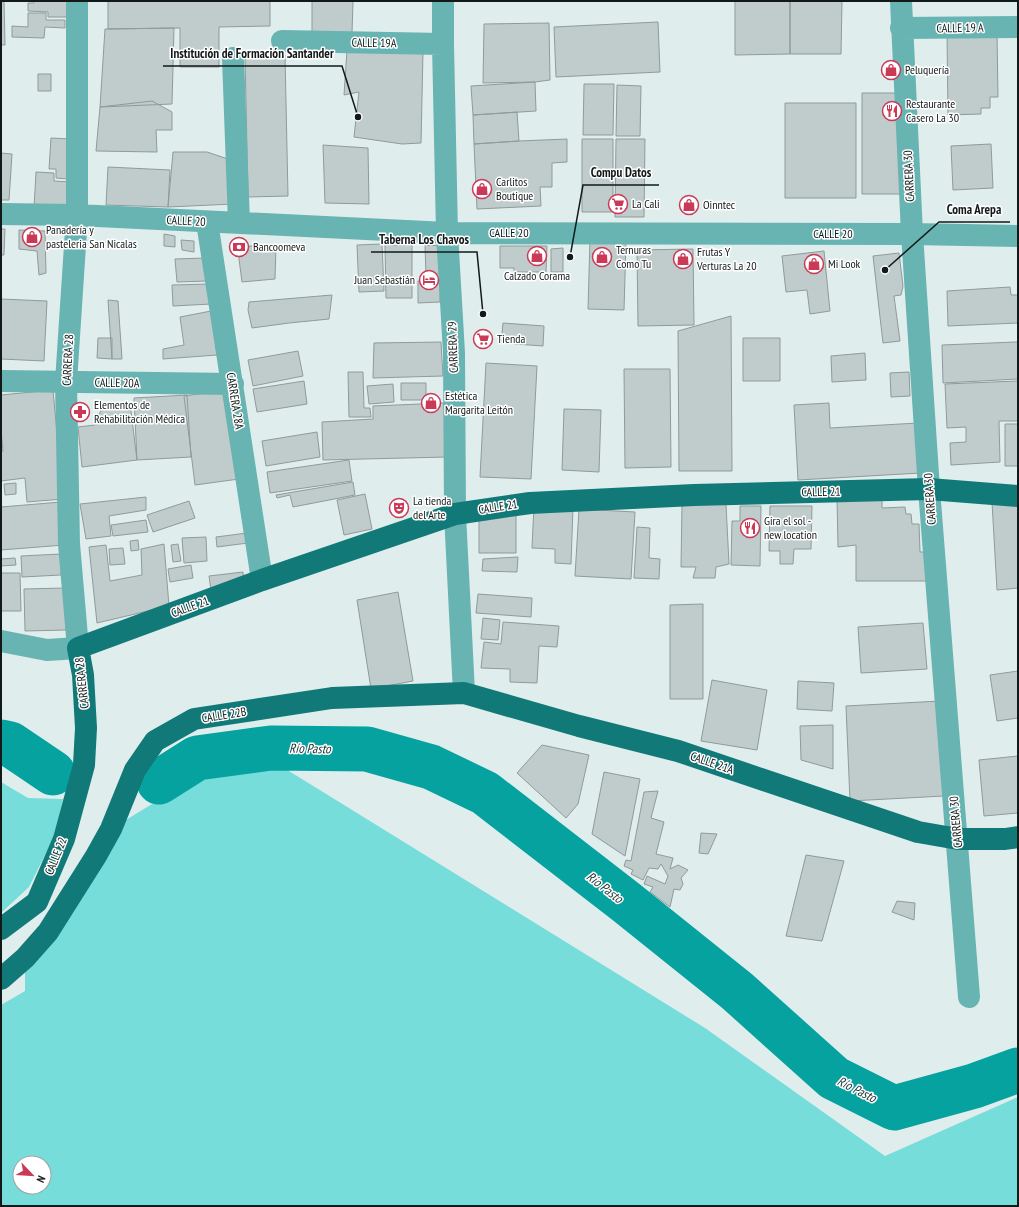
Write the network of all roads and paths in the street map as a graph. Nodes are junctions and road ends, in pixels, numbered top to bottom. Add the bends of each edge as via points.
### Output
1 (78, 1) edge
2 (443, 1) edge
3 (901, 1) edge
4 (1018, 27) edge
5 (901, 28) junction
6 (282, 41) dead end
7 (443, 44) junction
8 (232, 58) dead end
9 (1, 214) edge
10 (77, 216) junction
11 (207, 222) junction
12 (239, 223) junction
13 (447, 233) junction
14 (912, 234) junction
15 (1018, 236) edge
16 (1, 381) edge
17 (66, 382) junction
18 (233, 384) junction
19 (930, 490) junction
20 (1018, 496) edge
21 (455, 514) junction
22 (262, 580) junction
23 (1, 641) edge
24 (78, 648) junction
25 (464, 693) junction
26 (84, 765) joint
27 (1018, 837) edge
28 (958, 840) junction
29 (1, 929) edge
30 (1, 980) edge
31 (969, 997) dead end

1 - 10 street, CARRERA 28
2 - 7 street, CARRERA 29
3 - 5 street, CARRERA 30
4 - 5 street, CALLE 19 A
5 - 14 street, CARRERA 30
6 - 7 street, CALLE 19A
7 - 13 street, CARRERA 29
8 - 12 street
9 - 10 street, CALLE 20
10 - 11 street, CALLE 20
10 - 17 street, CARRERA 28
11 - 12 street, CALLE 20
11 - 18 street, CARRERA 28A
12 - 13 street, CALLE 20
13 - 14 street, CALLE 20
13 - 21 street, CARRERA 29 via 454,353
14 - 15 street, CALLE 20
14 - 19 street, CARRERA 30
16 - 17 street, CALLE 20A
17 - 18 street, CALLE 20A
17 - 24 street, CARRERA 28 via 69,544
18 - 22 street, CARRERA 28A
19 - 20 main road, CALLE 21
19 - 21 main road, CALLE 21 via 694,495 538,502
19 - 28 street, CARRERA 30
21 - 22 main road, CALLE 21
21 - 25 street, CARRERA 29
22 - 24 main road, CALLE 21
23 - 24 street, CALLE 21 via 47,650
24 - 26 main road, CARRERA 28 via 86,728
25 - 28 main road, CALLE 21A via 678,751 918,832
25 - 30 main road, CALLE 22B via 332,698 194,720 155,741 135,770 111,829 96,856 48,932
26 - 29 main road, CALLE 22 via 64,839 37,902
27 - 28 main road, CALLE 21A
28 - 31 street, CARRERA 30

